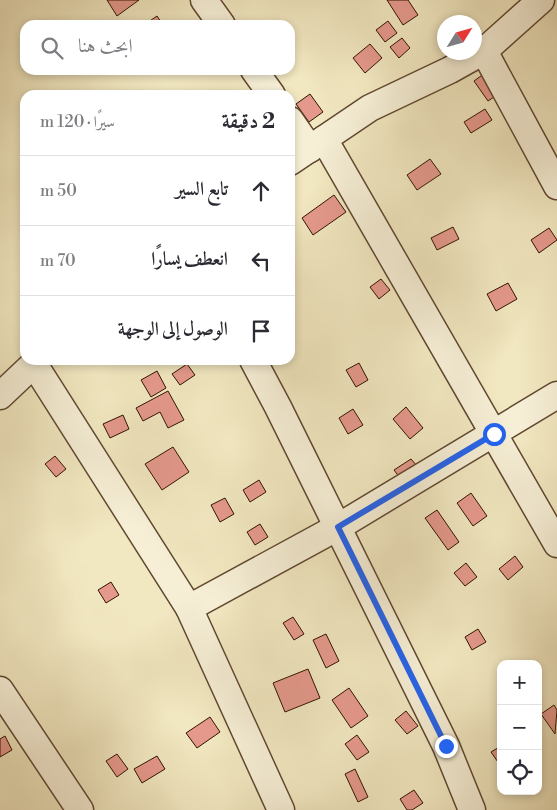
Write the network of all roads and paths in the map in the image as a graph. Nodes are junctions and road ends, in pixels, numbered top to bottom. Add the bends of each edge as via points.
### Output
1 (204, 0) edge
2 (541, 0) edge
3 (218, 20) edge
4 (484, 51) junction
5 (258, 75) edge
6 (268, 90) edge
7 (295, 128) edge
8 (308, 150) edge
9 (557, 186) edge
10 (33, 365) edge
11 (38, 365) edge
12 (255, 365) edge
13 (557, 395) edge
14 (0, 396) edge
15 (494, 434) junction
16 (338, 527) junction
17 (557, 544) edge
18 (189, 608) junction
19 (0, 690) edge
20 (80, 810) edge
21 (281, 810) edge
22 (472, 810) edge

1 - 3 street
2 - 4 street
4 - 8 street via 370,108
4 - 9 street
5 - 6 street
7 - 8 street
8 - 15 street
10 - 14 street
11 - 18 street
12 - 16 street
13 - 15 street
15 - 16 street
15 - 17 street
16 - 18 street
16 - 22 street via 446,746
18 - 21 street
19 - 20 street

